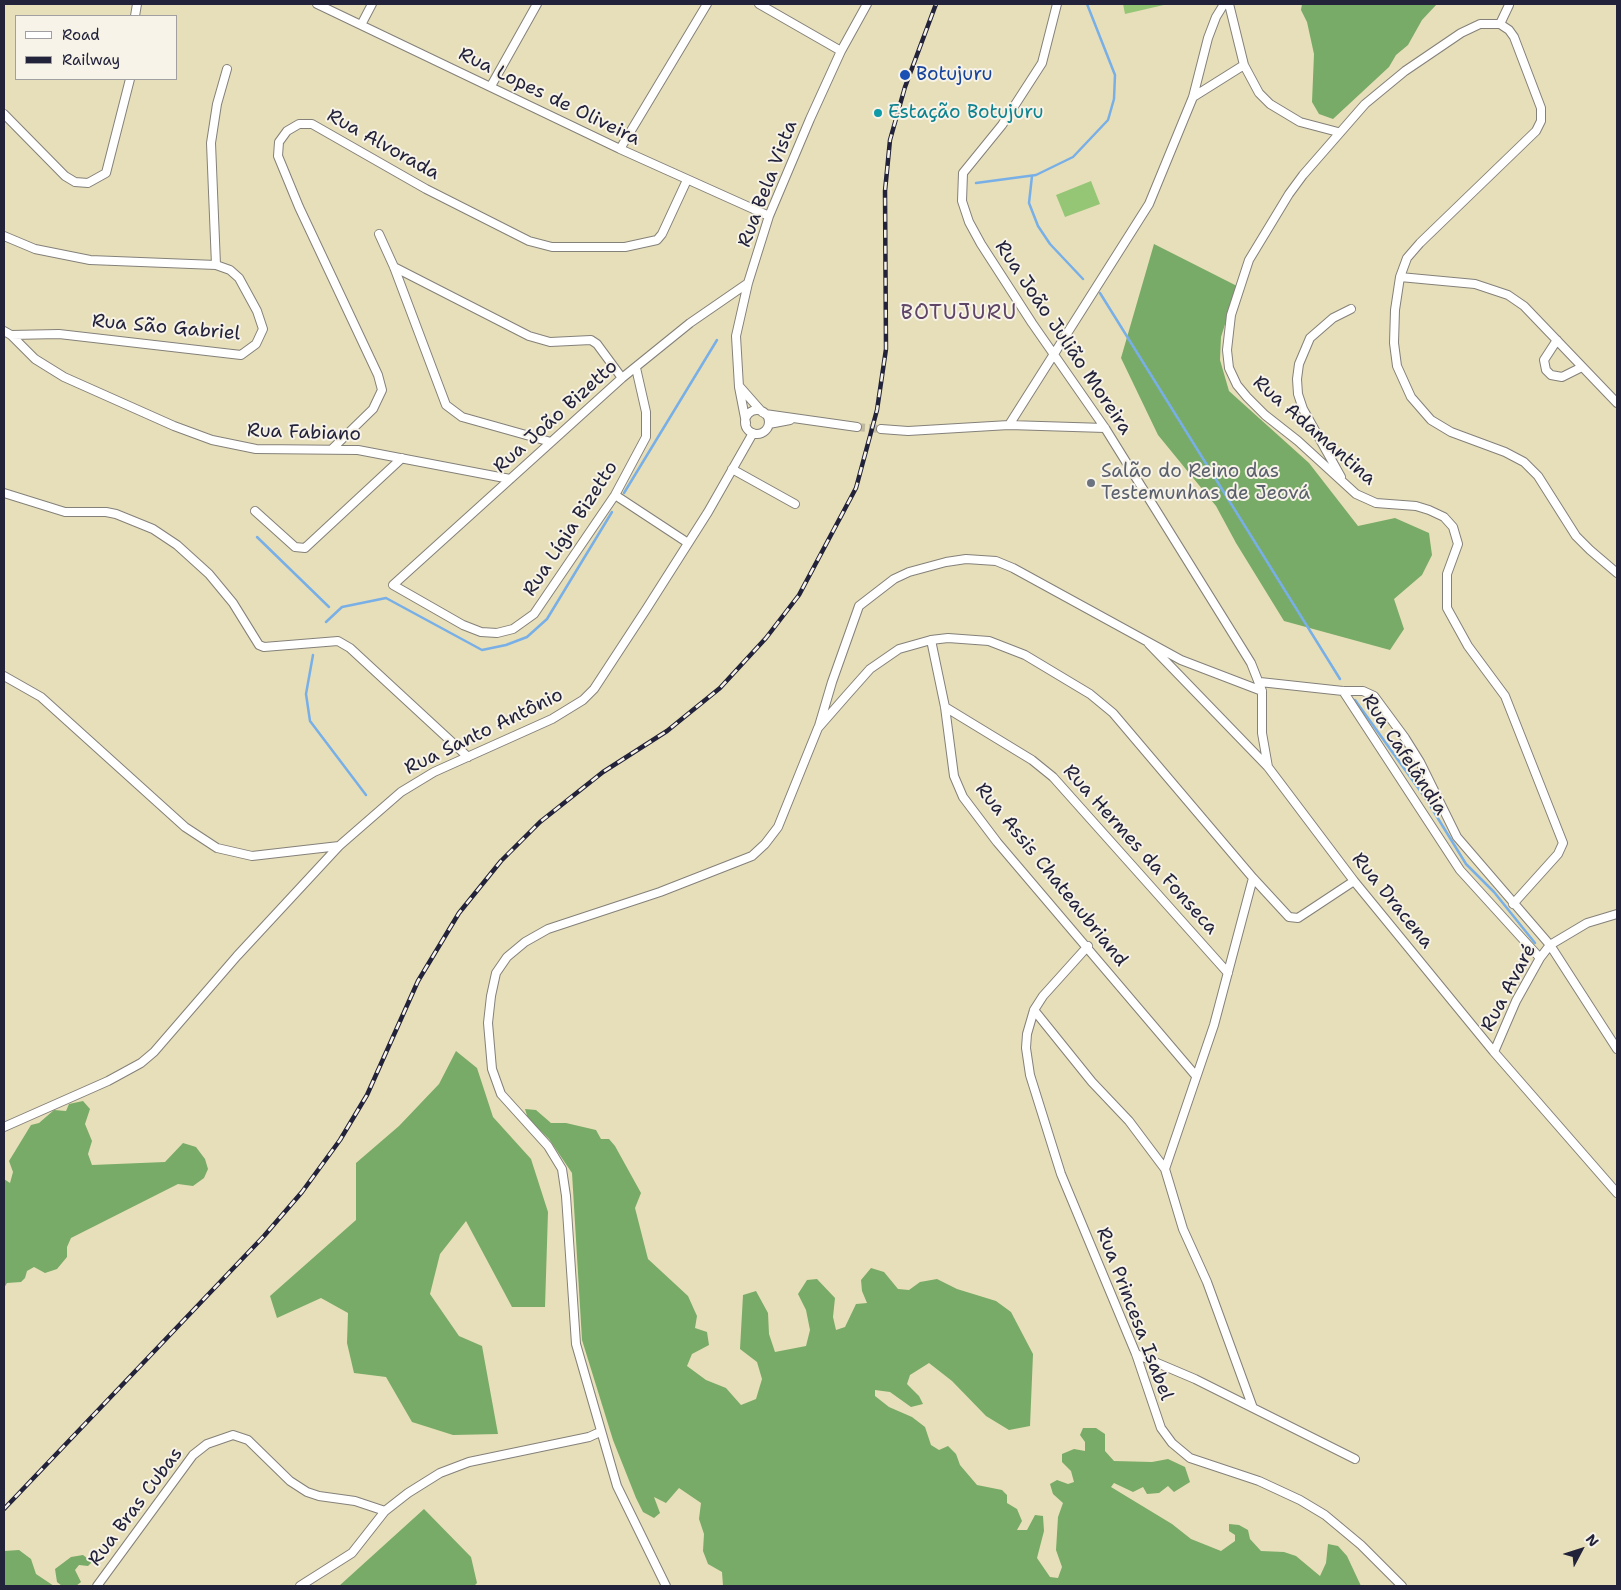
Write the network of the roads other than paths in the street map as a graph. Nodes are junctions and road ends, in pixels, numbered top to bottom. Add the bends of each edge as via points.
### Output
1 (317, 4) edge
2 (372, 4) edge
3 (537, 4) edge
4 (706, 4) edge
5 (759, 4) edge
6 (866, 4) edge
7 (1057, 4) edge
8 (1224, 4) edge
9 (1229, 4) edge
10 (1509, 5) edge
11 (1500, 24) junction
12 (360, 25) junction
13 (841, 51) junction
14 (1244, 66) junction
15 (227, 69) dead end
16 (130, 80) edge
17 (491, 86) junction
18 (1193, 97) junction
19 (4, 114) edge
20 (1338, 132) junction
21 (620, 149) junction
22 (687, 180) junction
23 (769, 216) junction
24 (379, 234) dead end
25 (4, 236) edge
26 (216, 265) junction
27 (394, 267) junction
28 (1400, 277) junction
29 (748, 283) junction
30 (1351, 309) dead end
31 (4, 331) edge
32 (12, 335) junction
33 (1557, 340) junction
34 (1054, 355) junction
35 (1582, 367) junction
36 (636, 368) junction
37 (622, 378) junction
38 (739, 387) junction
39 (1617, 403) edge
40 (764, 413) junction
41 (797, 419) junction
42 (746, 423) junction
43 (769, 424) junction
44 (1009, 426) junction
45 (857, 427) tunnel mouth
46 (1105, 428) junction
47 (881, 429) tunnel mouth
48 (753, 433) junction
49 (551, 442) junction
50 (333, 448) junction
51 (402, 458) junction
52 (732, 469) junction
53 (510, 480) junction
54 (1343, 481) junction
55 (4, 493) edge
56 (615, 495) junction
57 (795, 504) dead end
58 (255, 511) dead end
59 (688, 543) junction
60 (1617, 573) edge
61 (393, 585) joint
62 (931, 640) junction
63 (1149, 644) junction
64 (4, 676) edge
65 (1260, 682) junction
66 (1262, 691) junction
67 (1343, 691) junction
68 (945, 707) junction
69 (818, 728) junction
70 (468, 757) junction
71 (1268, 767) junction
72 (339, 846) junction
73 (1252, 878) junction
74 (1354, 881) junction
75 (1513, 904) junction
76 (1617, 914) edge
77 (1550, 945) junction
78 (1088, 946) junction
79 (1540, 958) junction
80 (1228, 973) junction
81 (1034, 1010) junction
82 (1617, 1049) edge
83 (1494, 1052) junction
84 (1196, 1076) junction
85 (4, 1126) edge
86 (1165, 1169) junction
87 (1617, 1193) edge
88 (1136, 1354) junction
89 (1253, 1408) junction
90 (600, 1432) junction
91 (1355, 1459) dead end
92 (385, 1511) junction
93 (97, 1586) edge
94 (300, 1586) edge
95 (666, 1586) edge
96 (1402, 1586) edge

1 - 12 street, Rua Lopes de Oliveira
2 - 12 street
3 - 17 street
4 - 21 street
5 - 13 street
6 - 13 street, Rua Bela Vista
7 - 34 street, Rua João Julião Moreira via 1042,63 1002,125 963,173 962,192 969,222 981,244
8 - 18 street via 1208,38
9 - 14 street
10 - 11 street
11 - 20 street, Rua Adamantina via 1480,24 1461,33 1404,71
11 - 28 street via 1514,36 1541,108 1541,121 1536,132 1420,243 1407,258
12 - 17 street, Rua Lopes de Oliveira
13 - 23 street, Rua Bela Vista
14 - 18 street
14 - 20 street via 1270,104 1300,122
15 - 26 street via 211,143
16 - 19 street via 106,173 88,183 75,182 65,176
17 - 21 street, Rua Lopes de Oliveira
18 - 34 street via 1142,217
20 - 54 street, Rua Adamantina via 1289,194 1249,260 1231,315 1227,350 1229,368 1246,397
21 - 22 street, Rua Lopes de Oliveira
22 - 23 street, Rua Lopes de Oliveira
22 - 50 street, Rua Alvorada via 662,234 656,240 625,247 552,247 530,241 426,188 312,124 299,124 287,131 278,142 278,156 382,390 373,409
23 - 29 street, Rua Bela Vista
24 - 27 street
25 - 26 street via 45,252 90,260
26 - 32 street, Rua São Gabriel via 230,270 239,278 261,320 262,336 241,355 59,334
27 - 37 street via 534,338 550,342 591,340
27 - 49 street via 446,405 462,417
28 - 33 street via 1431,278 1494,289 1524,306
28 - 60 street via 1394,342 1397,366 1411,397 1431,420 1444,428 1524,462 1538,476 1576,536
29 - 36 street, Rua João Bizetto via 690,323
29 - 38 street, Rua Bela Vista via 736,336
30 - 54 street via 1333,318 1310,338 1297,378 1303,409
31 - 32 street, Rua Fabiano
32 - 50 street, Rua Fabiano via 35,359 64,377 212,440 256,449
33 - 35 street
33 - 35 street via 1544,360 1546,370 1551,375 1562,376
34 - 44 street
34 - 46 street, Rua João Julião Moreira
35 - 39 street
36 - 37 street, Rua João Bizetto
36 - 56 street, Rua Lígia Bizetto via 646,412 646,437
37 - 49 street, Rua João Bizetto
38 - 40 street
38 - 42 street, Rua Bela Vista
40 - 41 street
40 - 42 street via 751,413
40 - 43 street
41 - 43 street
41 - 45 street
42 - 48 street, Rua Bela Vista
43 - 48 street via 761,433
44 - 46 street
44 - 47 street via 908,431
46 - 65 street, Rua João Julião Moreira
48 - 52 street, Rua Santo Antônio
49 - 53 street, Rua João Bizetto
50 - 51 street, Rua Fabiano
51 - 53 street, Rua Fabiano
51 - 58 street via 305,548 295,547
52 - 57 street
52 - 59 street, Rua Santo Antônio
53 - 61 street, Rua João Bizetto
54 - 75 street, Rua Adamantina via 1362,499 1416,506 1438,513 1456,534 1458,544 1447,574 1447,608 1468,646 1505,696 1563,843 1558,854
55 - 70 street via 65,512 116,514 153,528 189,555 227,595 259,645 338,641 350,648
56 - 59 street
56 - 61 street, Rua Lígia Bizetto via 545,601 534,614 513,629 481,632
59 - 70 street, Rua Santo Antônio via 599,681 583,700 552,719
62 - 68 street, Rua Assis Chateaubriand
62 - 69 street via 899,649 882,659
62 - 73 street via 989,641 1044,665 1090,694 1114,713
63 - 66 street via 1212,673
63 - 69 street via 1013,568 987,560 946,562 894,579 859,606
63 - 71 street, Rua Dracena
64 - 72 street via 41,697 185,827 217,848 252,856
65 - 66 street, Rua Dracena
65 - 67 street
66 - 71 street, Rua Dracena via 1262,732
67 - 75 street, Rua Cafelândia via 1363,690 1377,700 1420,762 1454,832
67 - 79 street, Rua Cafelândia via 1460,870
68 - 78 street, Rua Assis Chateaubriand via 954,776 963,797 997,842
68 - 80 street, Rua Hermes da Fonseca via 1053,776
69 - 90 street via 785,814 772,836 752,856 660,892 548,929 516,949 496,973 488,1023 492,1069 501,1094 548,1146 562,1169 576,1344
70 - 72 street, Rua Santo Antônio via 417,781
71 - 74 street, Rua Dracena
72 - 85 street, Rua Santo Antônio via 141,1063 108,1081
73 - 74 street via 1292,918 1298,918
73 - 80 street
74 - 83 street, Rua Dracena
75 - 77 street, Rua Cafelândia
76 - 77 street, Rua Avaré via 1587,923
77 - 79 street, Rua Avaré
77 - 82 street, Rua Cafelândia
78 - 81 street, Rua Princesa Isabel
78 - 84 street, Rua Assis Chateaubriand
79 - 83 street, Rua Avaré via 1516,1001
80 - 84 street
81 - 86 street via 1092,1082 1129,1121
81 - 88 street, Rua Princesa Isabel via 1026,1048 1030,1075 1061,1174
83 - 87 street, Rua Avaré
84 - 86 street
86 - 89 street via 1183,1229
88 - 89 street
88 - 96 street, Rua Princesa Isabel via 1161,1428 1181,1452 1300,1500 1340,1526
89 - 91 street
90 - 92 street via 453,1467 425,1481
90 - 95 street via 617,1486
92 - 93 street, Rua Bras Cubas via 356,1501 307,1492 290,1481 248,1440 233,1435 207,1444 193,1455
92 - 94 street via 352,1553

